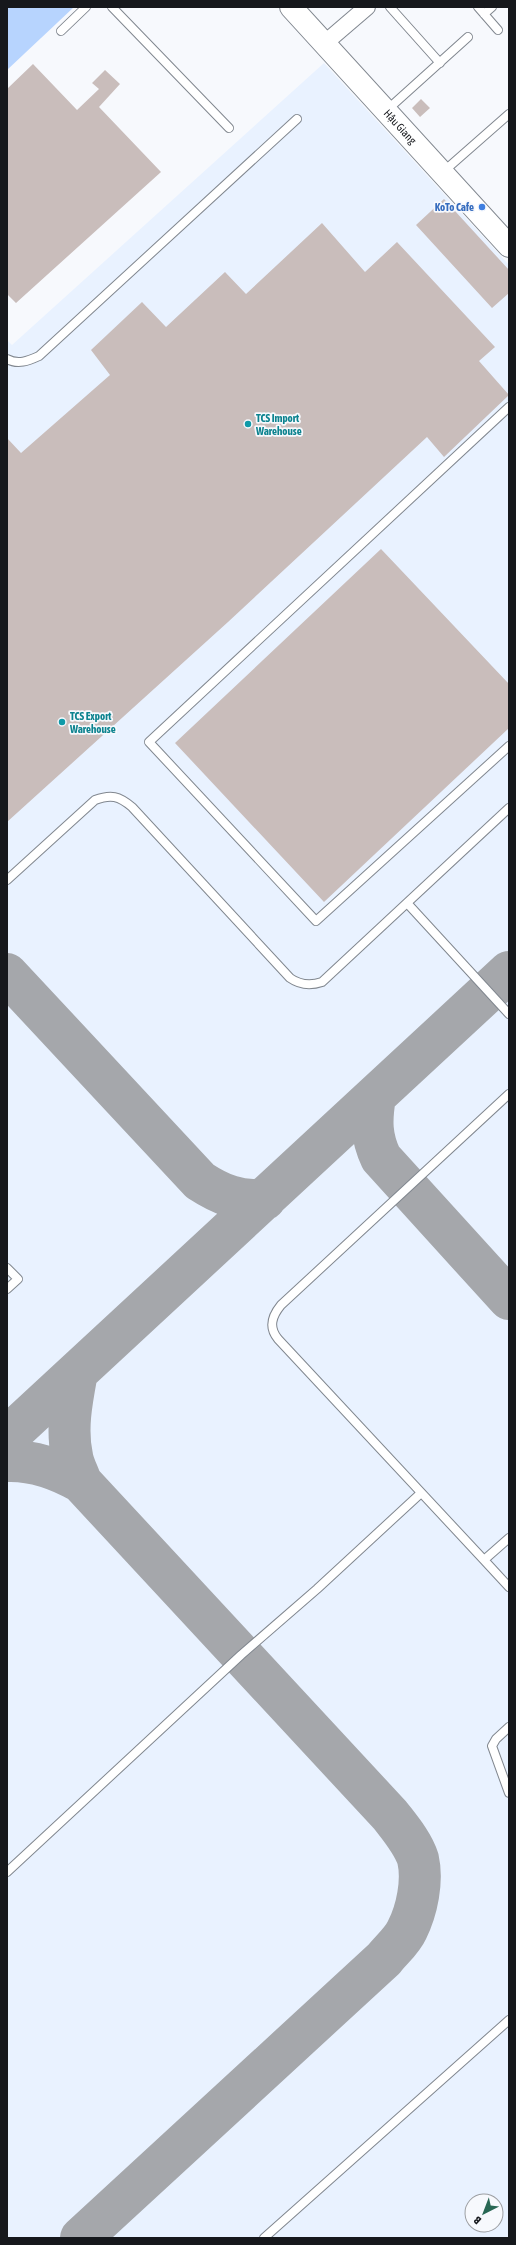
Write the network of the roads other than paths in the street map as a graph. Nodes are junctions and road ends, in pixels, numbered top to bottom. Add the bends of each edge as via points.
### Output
1 (86, 7) edge
2 (112, 7) edge
3 (292, 7) edge
4 (367, 7) edge
5 (390, 7) edge
6 (478, 7) edge
7 (492, 7) edge
8 (484, 14) junction
9 (498, 30) dead end
10 (61, 31) dead end
11 (468, 37) dead end
12 (324, 43) junction
13 (440, 63) junction
14 (386, 111) junction
15 (509, 114) edge
16 (297, 119) dead end
17 (229, 128) dead end
18 (442, 172) junction
19 (509, 246) edge
20 (7, 359) edge
21 (509, 407) edge
22 (509, 746) edge
23 (509, 808) edge
24 (7, 880) edge
25 (407, 904) junction
26 (509, 1014) edge
27 (509, 1094) edge
28 (7, 1268) edge
29 (7, 1289) edge
30 (421, 1493) junction
31 (509, 1538) edge
32 (484, 1560) junction
33 (509, 1587) edge
34 (509, 1727) edge
35 (509, 1793) edge
36 (7, 1872) edge
37 (509, 2020) edge
38 (264, 2238) edge

1 - 10 lane
2 - 17 lane
3 - 12 street, Hậu Giang
4 - 12 street
5 - 13 lane
6 - 8 lane
7 - 8 lane
8 - 9 lane
11 - 13 lane
12 - 14 street, Hậu Giang
13 - 14 lane
14 - 18 street, Hậu Giang
15 - 18 lane
16 - 20 lane via 39,356 26,362 12,362
18 - 19 street, Hậu Giang
21 - 22 lane via 149,742 316,921
23 - 25 lane
24 - 25 lane via 88,805 109,795 116,796 132,807 290,978 301,984 322,982
25 - 26 lane
27 - 30 lane via 281,1305 273,1318 273,1329 278,1339
28 - 29 lane via 18,1279
30 - 32 lane
30 - 36 lane via 241,1655
31 - 32 lane
32 - 33 lane
34 - 35 lane via 492,1746
37 - 38 lane

